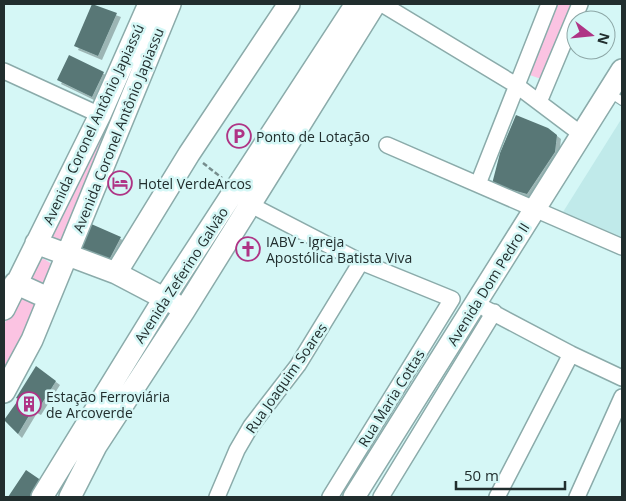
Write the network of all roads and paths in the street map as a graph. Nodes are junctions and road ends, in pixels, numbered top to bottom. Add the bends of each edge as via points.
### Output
1 (149, 4) edge
2 (170, 4) edge
3 (289, 4) edge
4 (356, 4) edge
5 (375, 4) edge
6 (382, 4) edge
7 (549, 4) edge
8 (580, 4) edge
9 (622, 70) edge
10 (4, 71) edge
11 (516, 85) junction
12 (615, 96) edge
13 (539, 102) junction
14 (100, 114) junction
15 (581, 134) junction
16 (387, 145) dead end
17 (189, 154) junction
18 (478, 184) junction
19 (243, 196) junction
20 (536, 208) junction
21 (36, 243) junction
22 (622, 247) edge
23 (66, 256) junction
24 (361, 262) junction
25 (116, 273) junction
26 (15, 283) junction
27 (165, 297) junction
28 (48, 298) junction
29 (485, 308) junction
30 (4, 309) edge
31 (184, 310) junction
32 (571, 354) junction
33 (622, 378) edge
34 (4, 392) edge
35 (622, 397) edge
36 (42, 497) edge
37 (70, 497) edge
38 (217, 497) edge
39 (330, 497) edge
40 (354, 497) edge
41 (381, 497) edge
42 (497, 497) edge
43 (577, 497) edge

1 - 14 street, Avenida Coronel Antônio Japiassú
2 - 23 street, Avenida Coronel Antônio Japiassu
3 - 17 street
4 - 19 street, Avenida Zeferino Galvão
5 - 19 street, Avenida Zeferino Galvão
6 - 11 street
7 - 11 street
8 - 13 street
9 - 12 street, Avenida Dom Pedro II
10 - 14 street
11 - 13 street
11 - 18 street
12 - 15 street, Avenida Dom Pedro II
13 - 15 street
14 - 21 street, Avenida Coronel Antônio Japiassú
15 - 20 street, Avenida Dom Pedro II
16 - 18 street
17 - 19 path
17 - 25 street
18 - 20 street
19 - 24 street
19 - 27 street, Avenida Zeferino Galvão
19 - 31 street, Avenida Zeferino Galvão
20 - 22 street
20 - 29 street, Avenida Dom Pedro II
21 - 23 street
21 - 26 street, Avenida Coronel Antônio Japiassú
23 - 25 street
23 - 28 street, Avenida Coronel Antônio Japiassu
24 - 38 street, Rua Joaquim Soares via 298,364 251,426
24 - 39 street, Rua Maria Cottas via 452,299
25 - 27 street
26 - 28 street
26 - 30 street, Avenida Coronel Antônio Japiassú
27 - 31 street
27 - 36 street, Avenida Zeferino Galvão
28 - 34 street, Avenida Coronel Antônio Japiassu via 32,340
29 - 32 street
29 - 40 street, Avenida Dom Pedro II
29 - 41 street
31 - 37 street, Avenida Zeferino Galvão via 96,446
32 - 33 street
32 - 42 street
35 - 43 street

